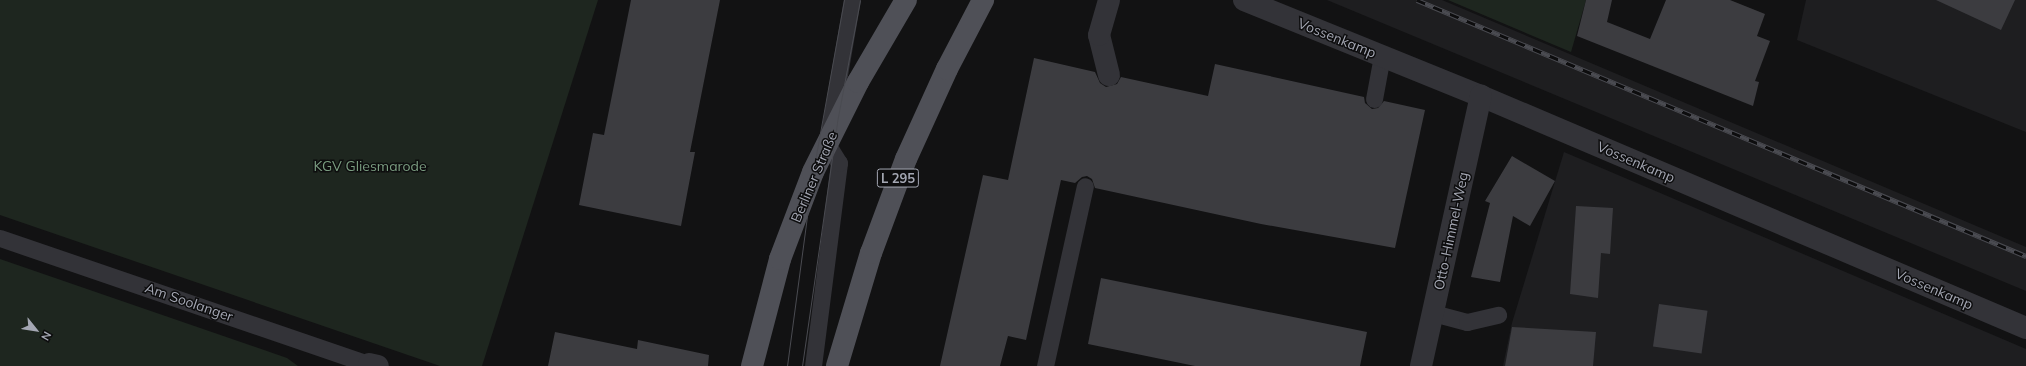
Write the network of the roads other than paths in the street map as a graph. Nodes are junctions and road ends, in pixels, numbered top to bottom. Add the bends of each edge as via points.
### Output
1 (852, 0) edge
2 (906, 0) edge
3 (983, 0) edge
4 (1110, 0) edge
5 (1244, 0) edge
6 (1382, 56) junction
7 (1109, 75) dead end
8 (1481, 96) junction
9 (1374, 99) dead end
10 (827, 144) junction
11 (1085, 186) dead end
12 (0, 238) edge
13 (1433, 313) junction
14 (1498, 315) dead end
15 (2026, 328) edge
16 (373, 365) edge
17 (752, 366) edge
18 (813, 366) edge
19 (837, 366) edge
20 (1045, 366) edge
21 (1421, 366) edge

1 - 10 lane
2 - 10 main road, Berliner Straße via 858,82
3 - 19 main road, L 295 via 947,69 906,159 871,253
4 - 7 street via 1099,35
5 - 6 street, Vossenkamp
6 - 8 street, Vossenkamp
6 - 9 lane
8 - 13 street, Otto-Himmel-Weg
8 - 15 street, Vossenkamp
10 - 17 main road, Berliner Straße via 780,259
10 - 18 lane via 839,163
11 - 20 lane
12 - 16 lane, Am Soolanger
13 - 14 lane via 1467,322
13 - 21 street, Otto-Himmel-Weg

